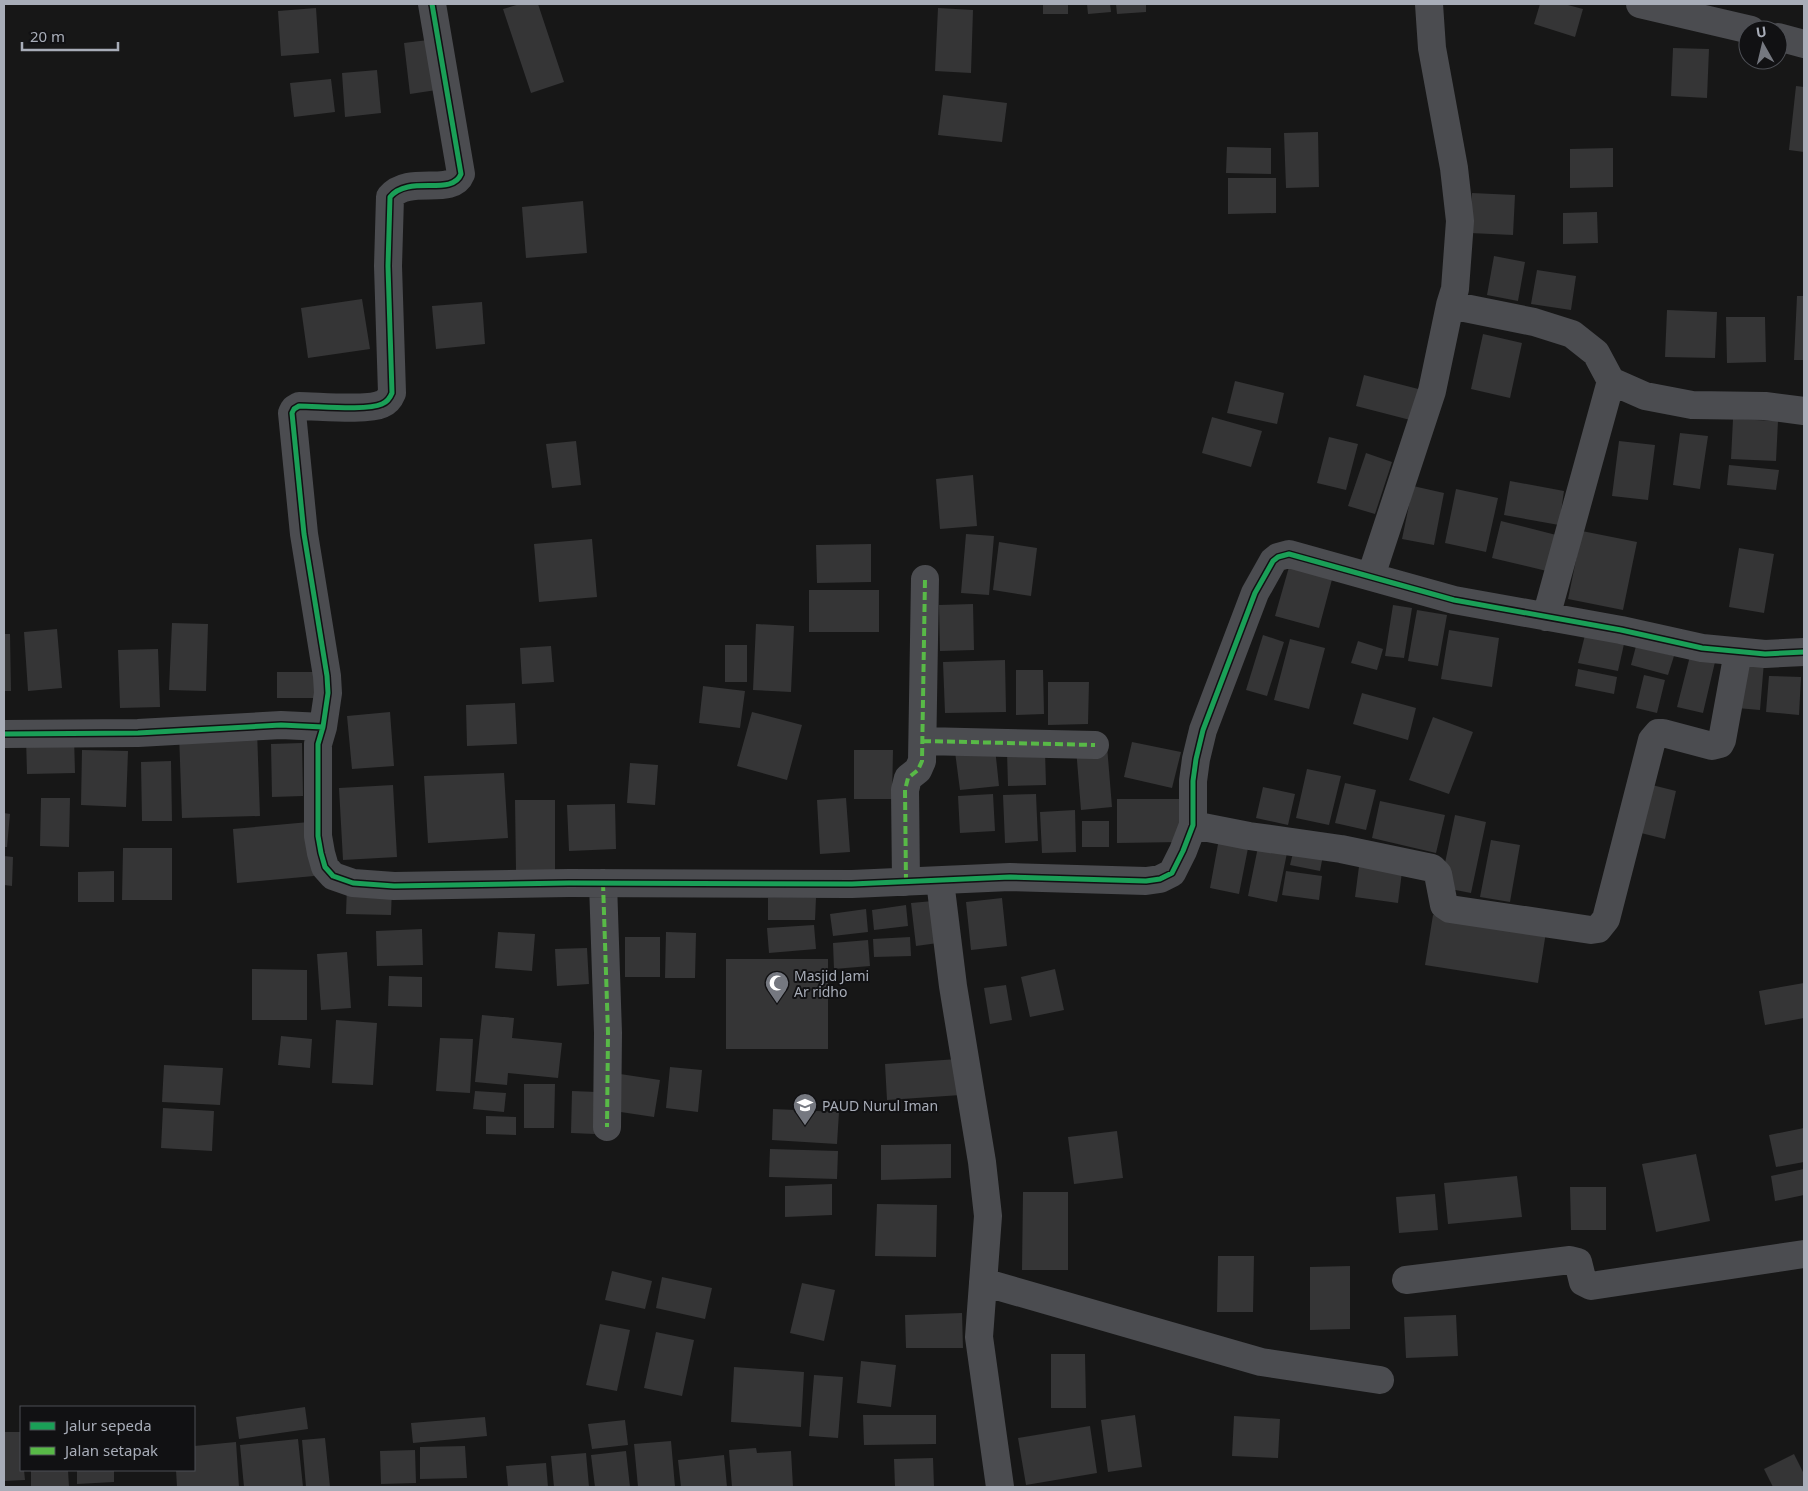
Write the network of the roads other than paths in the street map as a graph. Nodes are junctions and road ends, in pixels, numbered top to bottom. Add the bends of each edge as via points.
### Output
1 (432, 4) edge
2 (1429, 4) edge
3 (1640, 4) edge
4 (1738, 27) edge
5 (1788, 40) edge
6 (1804, 44) edge
7 (1450, 306) junction
8 (1611, 381) junction
9 (1804, 411) edge
10 (1371, 576) junction
11 (925, 579) dead end
12 (1546, 617) junction
13 (1738, 652) junction
14 (1804, 652) edge
15 (323, 727) junction
16 (4, 734) edge
17 (923, 741) junction
18 (1094, 745) dead end
19 (1193, 825) junction
20 (940, 881) junction
21 (906, 882) junction
22 (603, 883) junction
23 (607, 1127) dead end
24 (1804, 1254) edge
25 (1406, 1280) dead end
26 (983, 1282) junction
27 (1380, 1380) dead end
28 (1000, 1487) edge

1 - 15 street via 461,174 455,182 446,185 403,188 390,197 388,266 392,393 386,402 371,407 300,406 292,413 304,534 327,676
2 - 7 street via 1432,48 1454,168 1460,221 1455,289
3 - 4 street
5 - 6 street
7 - 8 street via 1534,322 1572,334 1596,353
7 - 10 street via 1432,391
8 - 9 street via 1645,396 1692,405 1765,406
8 - 12 street
10 - 12 street via 1454,600
10 - 19 street via 1289,554 1278,557 1269,566 1255,593 1203,730 1193,780
11 - 17 street
12 - 13 street via 1702,648
13 - 14 street
13 - 19 street via 1720,744 1712,746 1663,733 1658,733 1652,740 1606,919 1598,929 1450,910 1444,905 1438,874 1432,868 1341,849
15 - 16 street via 281,725 138,733
15 - 22 street via 318,744 318,836 325,867 333,876 353,883 394,886
17 - 18 street
17 - 21 street via 922,761 918,770 908,778 905,790
19 - 20 street via 1172,873 1160,879 1010,877
20 - 21 street
20 - 26 street via 988,1216
21 - 22 street
22 - 23 street via 608,1033
24 - 25 street via 1591,1286 1583,1282 1578,1262 1570,1260
26 - 27 street via 1261,1362
26 - 28 street via 979,1337

